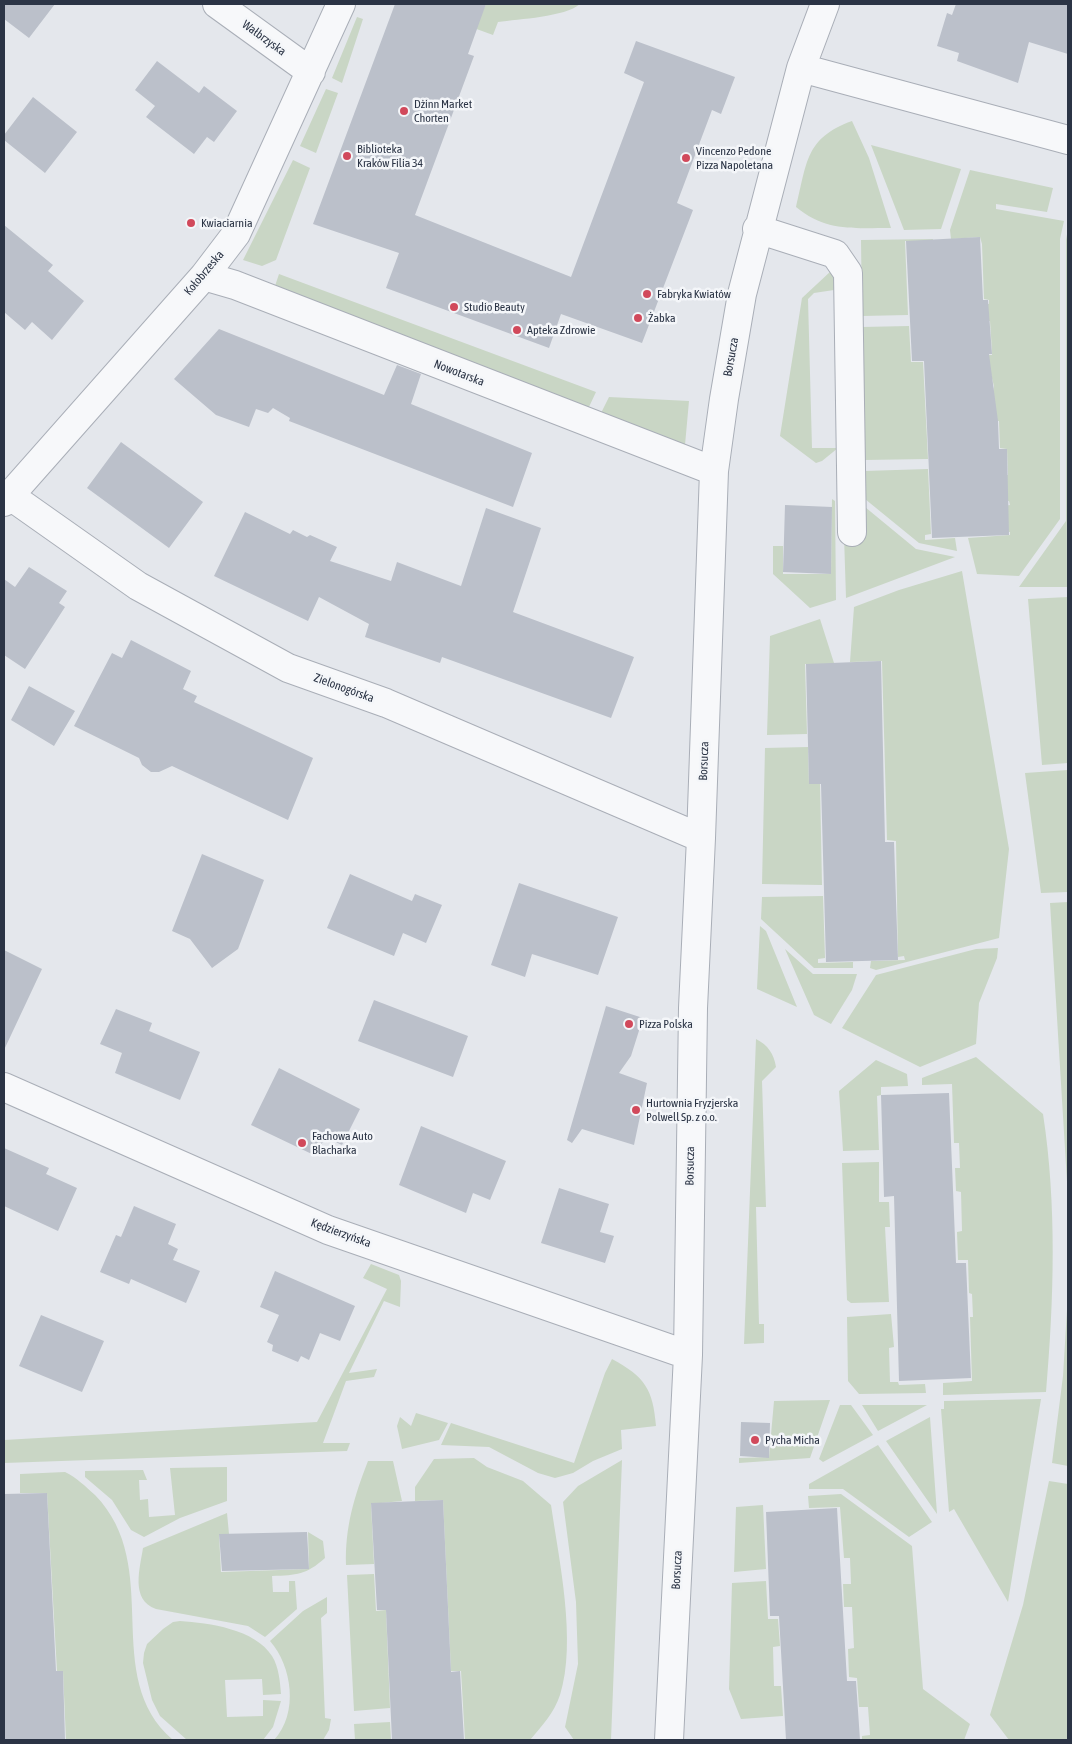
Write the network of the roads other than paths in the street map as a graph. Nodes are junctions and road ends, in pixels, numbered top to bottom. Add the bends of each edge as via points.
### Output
1 (217, 4) edge
2 (341, 4) edge
3 (825, 4) edge
4 (801, 68) junction
5 (311, 72) junction
6 (1068, 140) edge
7 (757, 230) junction
8 (204, 276) junction
9 (714, 471) junction
10 (6, 498) edge
11 (852, 532) dead end
12 (701, 838) junction
13 (4, 1087) edge
14 (688, 1354) junction
15 (669, 1740) edge

1 - 5 street, Wałbrzyska
2 - 5 street, Kołobrzeska
3 - 4 street, Borsucza
4 - 6 street
4 - 7 street, Borsucza
5 - 8 street, Kołobrzeska via 236,234
7 - 9 street, Borsucza via 742,294
7 - 11 street via 835,254 848,273
8 - 9 street, Nowotarska via 235,285
8 - 10 street, Kołobrzeska
9 - 12 street, Borsucza
10 - 12 street, Zielonogórska via 138,586 288,668 386,703
12 - 14 street, Borsucza via 692,1008
13 - 14 street, Kędzierzyńska via 328,1230
14 - 15 street, Borsucza

